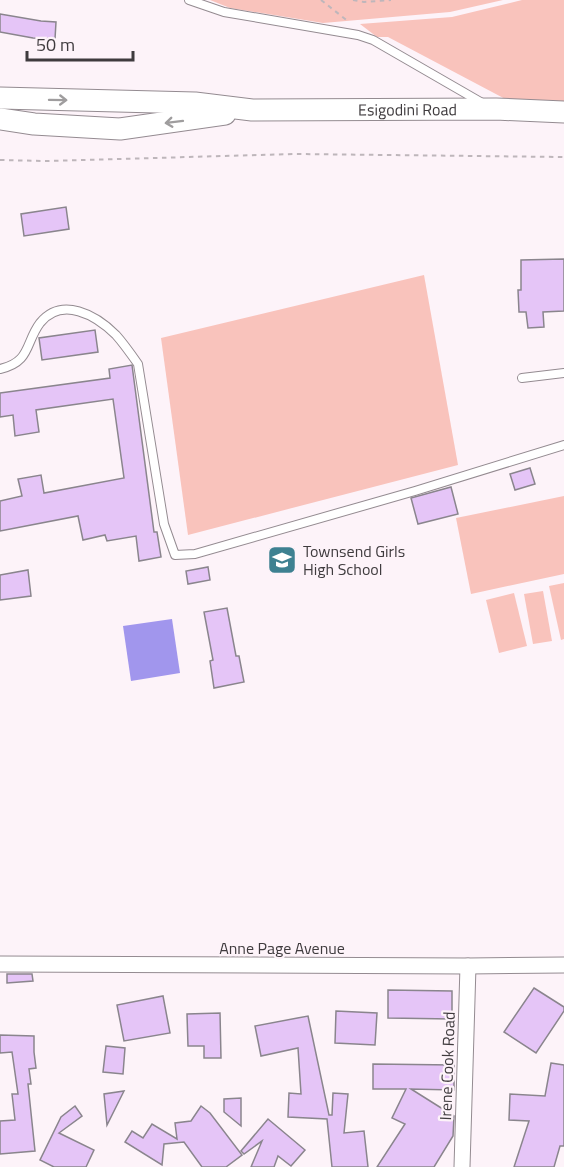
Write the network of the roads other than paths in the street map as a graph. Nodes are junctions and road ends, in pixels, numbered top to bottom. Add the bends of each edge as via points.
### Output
1 (189, 0) edge
2 (0, 98) edge
3 (252, 110) junction
4 (496, 110) junction
5 (564, 112) edge
6 (0, 120) edge
7 (120, 129) junction
8 (0, 130) edge
9 (0, 369) edge
10 (564, 373) edge
11 (522, 378) dead end
12 (564, 445) edge
13 (0, 964) edge
14 (564, 965) edge
15 (468, 966) junction
16 (462, 1167) edge

1 - 4 lane via 225,12 373,40
2 -> 3 main road, Esigodini Road via 195,103
3 - 4 main road, Esigodini Road
3 -> 7 main road, Esigodini Road
4 - 5 main road, Esigodini Road
6 - 7 main road, Esigodini Road
7 - 8 main road
9 - 12 lane via 12,366 26,354 40,324 52,312 77,310 114,333 138,364 164,524 175,555 195,554
10 - 11 lane
13 - 15 street, Anne Page Avenue
14 - 15 street, Anne Page Avenue
15 - 16 street, Irene Cook Road

